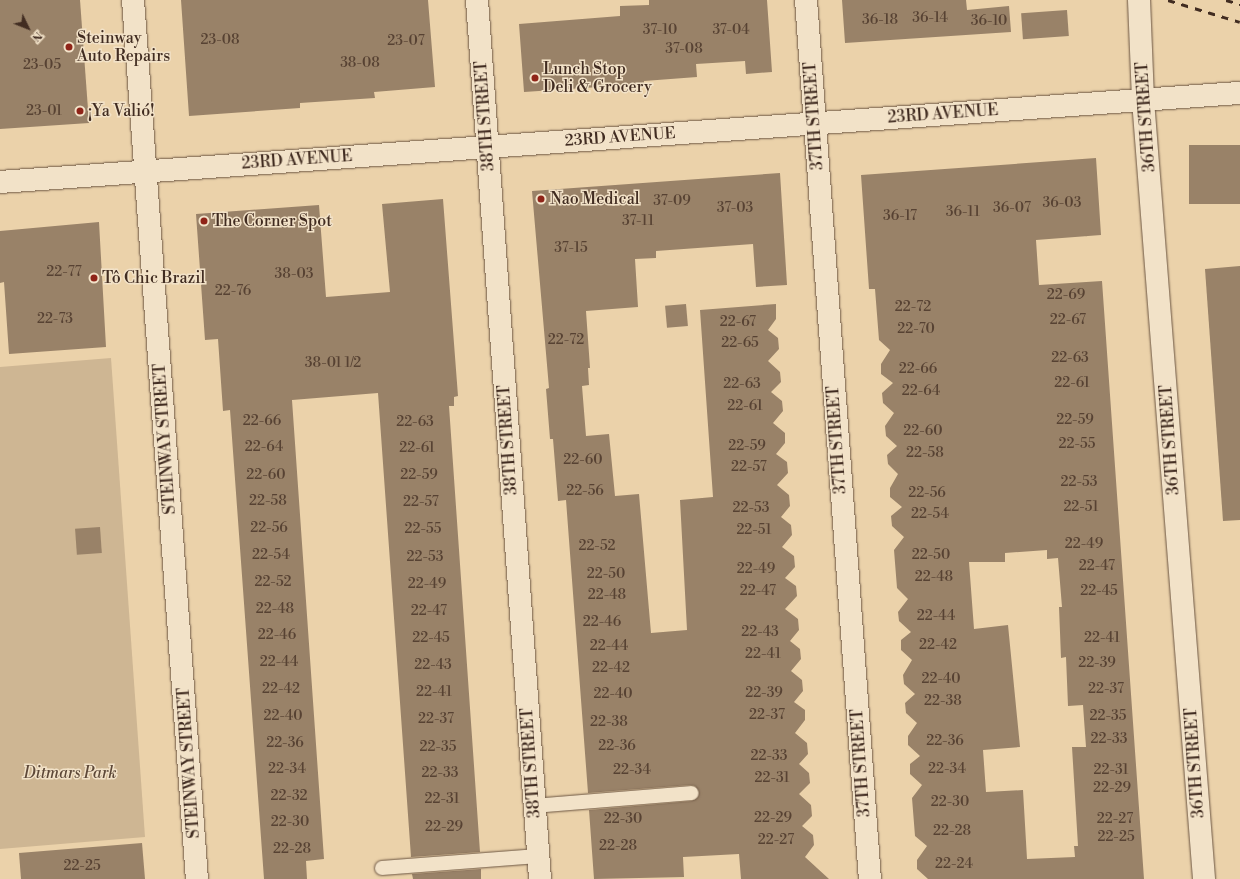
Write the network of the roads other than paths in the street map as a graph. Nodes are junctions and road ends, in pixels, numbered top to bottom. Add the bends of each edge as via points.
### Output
1 (133, 0) edge
2 (477, 0) edge
3 (806, 0) edge
4 (1139, 0) edge
5 (1240, 93) edge
6 (1143, 100) junction
7 (814, 122) junction
8 (487, 146) junction
9 (146, 172) junction
10 (0, 182) edge
11 (691, 793) dead end
12 (534, 806) junction
13 (538, 856) junction
14 (382, 868) dead end
15 (197, 879) edge
16 (540, 879) edge
17 (870, 879) edge
18 (1204, 879) edge

1 - 9 street, STEINWAY STREET
2 - 8 street, 38TH STREET
3 - 7 street, 37TH STREET
4 - 6 street, 36TH STREET
5 - 6 street, 23RD AVENUE
6 - 7 street, 23RD AVENUE
6 - 18 street, 36TH STREET
7 - 8 street, 23RD AVENUE
7 - 17 street, 37TH STREET
8 - 9 street, 23RD AVENUE
8 - 12 street, 38TH STREET
9 - 10 street, 23RD AVENUE
9 - 15 street, STEINWAY STREET
11 - 12 lane
12 - 13 street, 38TH STREET
13 - 14 lane
13 - 16 street, 38TH STREET

